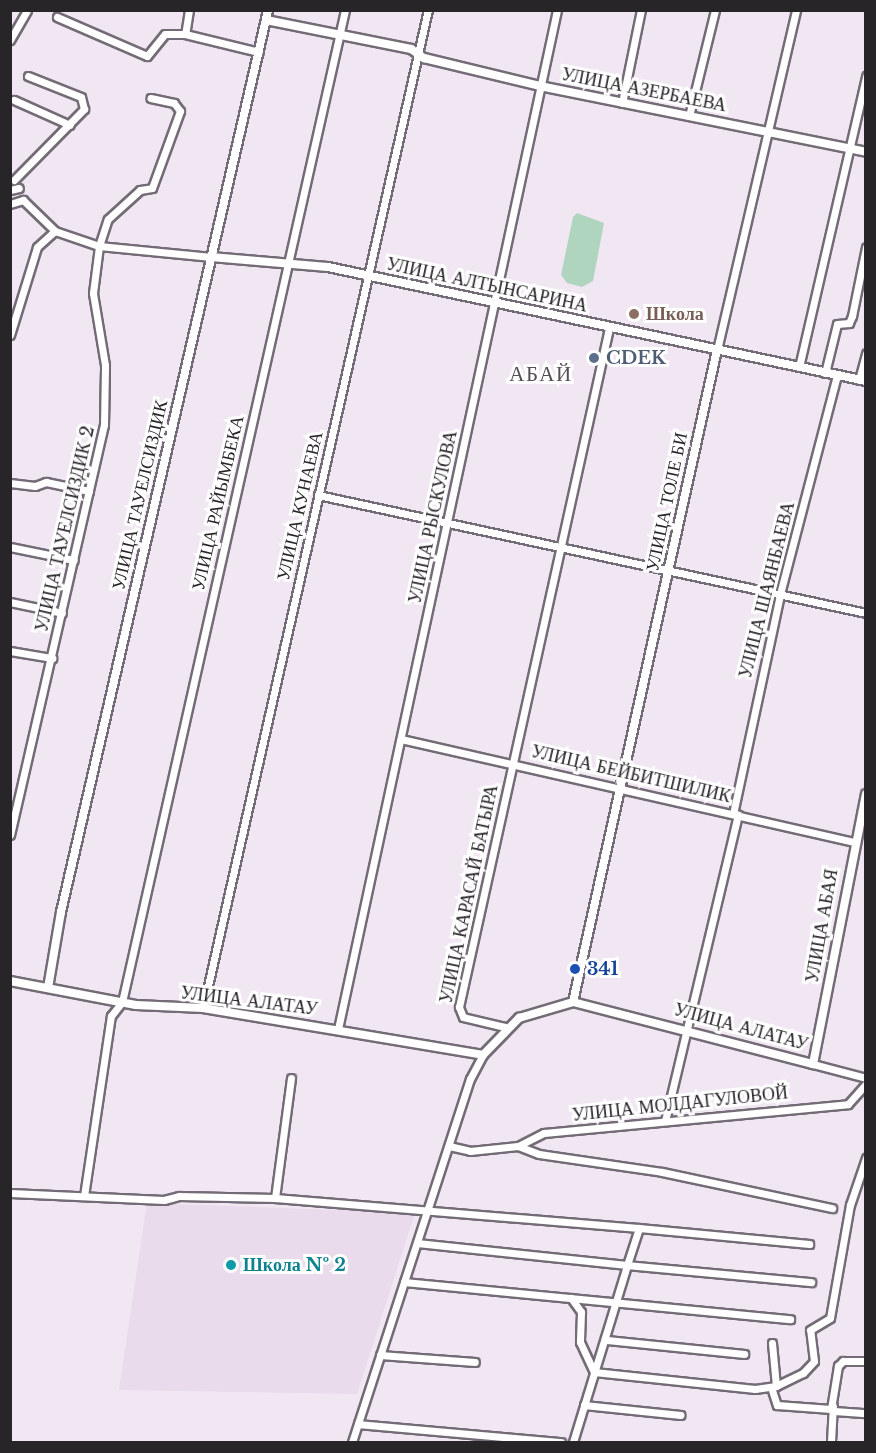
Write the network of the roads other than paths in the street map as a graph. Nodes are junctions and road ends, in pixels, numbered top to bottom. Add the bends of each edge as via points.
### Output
1 (27, 10) edge
2 (189, 10) edge
3 (345, 10) edge
4 (428, 10) edge
5 (557, 10) edge
6 (641, 10) edge
7 (715, 10) edge
8 (796, 10) edge
9 (267, 15) edge
10 (57, 16) dead end
11 (185, 34) junction
12 (339, 35) junction
13 (10, 40) edge
14 (259, 52) junction
15 (419, 54) junction
16 (28, 76) dead end
17 (866, 76) edge
18 (540, 86) junction
19 (151, 98) dead end
20 (14, 100) dead end
21 (622, 103) junction
22 (689, 116) junction
23 (70, 125) junction
24 (768, 132) junction
25 (849, 149) junction
26 (866, 152) edge
27 (14, 180) dead end
28 (19, 188) dead end
29 (10, 190) edge
30 (10, 204) edge
31 (55, 231) junction
32 (99, 246) junction
33 (866, 247) edge
34 (211, 257) junction
35 (288, 262) junction
36 (369, 276) junction
37 (494, 305) junction
38 (609, 328) junction
39 (10, 335) edge
40 (717, 350) junction
41 (866, 353) edge
42 (799, 367) junction
43 (825, 373) junction
44 (837, 375) junction
45 (862, 381) edge
46 (10, 483) edge
47 (89, 491) junction
48 (318, 495) junction
49 (447, 524) junction
50 (10, 547) edge
51 (559, 549) junction
52 (74, 560) junction
53 (669, 570) junction
54 (780, 594) junction
55 (10, 602) edge
56 (62, 613) junction
57 (866, 613) edge
58 (10, 651) edge
59 (52, 658) junction
60 (401, 740) junction
61 (513, 761) junction
62 (620, 787) junction
63 (866, 794) edge
64 (735, 814) junction
65 (862, 828) edge
66 (10, 836) edge
67 (854, 842) junction
68 (10, 981) edge
69 (48, 988) junction
70 (122, 1002) junction
71 (573, 1002) junction
72 (203, 1008) junction
73 (506, 1028) junction
74 (338, 1029) junction
75 (686, 1029) junction
76 (483, 1055) junction
77 (813, 1064) junction
78 (291, 1078) dead end
79 (866, 1078) edge
80 (866, 1084) edge
81 (863, 1092) edge
82 (665, 1121) junction
83 (449, 1146) junction
84 (518, 1146) junction
85 (866, 1158) edge
86 (10, 1193) edge
87 (84, 1196) junction
88 (275, 1198) junction
89 (429, 1207) junction
90 (832, 1208) dead end
91 (639, 1228) junction
92 (417, 1243) junction
93 (809, 1244) dead end
94 (627, 1265) junction
95 (404, 1282) junction
96 (811, 1282) dead end
97 (571, 1298) junction
98 (615, 1302) junction
99 (790, 1319) dead end
100 (607, 1340) junction
101 (772, 1343) dead end
102 (744, 1354) dead end
103 (380, 1355) junction
104 (866, 1361) edge
105 (475, 1362) dead end
106 (594, 1372) junction
107 (773, 1387) junction
108 (584, 1405) junction
109 (834, 1409) junction
110 (866, 1413) edge
111 (680, 1415) dead end
112 (358, 1424) junction
113 (352, 1443) edge
114 (561, 1443) edge
115 (573, 1443) edge
116 (831, 1443) edge

1 - 13 street
2 - 11 street
3 - 12 street, УЛИЦА РАЙЫМБЕКА
4 - 15 street, УЛИЦА КУНАЕВА
5 - 18 street, УЛИЦА РЫСКУЛОВА
6 - 21 street
7 - 22 street
8 - 24 street, УЛИЦА ТОЛЕ БИ
9 - 12 street, УЛИЦА АЗЕРБАЕВА
9 - 14 street, УЛИЦА ТАУЕЛСИЗДИК
10 - 11 street via 147,56 165,34
11 - 14 street
12 - 15 street, УЛИЦА АЗЕРБАЕВА
12 - 35 street, УЛИЦА РАЙЫМБЕКА
14 - 34 street, УЛИЦА ТАУЕЛСИЗДИК
15 - 18 street, УЛИЦА АЗЕРБАЕВА
15 - 36 street, УЛИЦА КУНАЕВА
16 - 23 street via 81,97 84,109
17 - 25 street
18 - 21 street, УЛИЦА АЗЕРБАЕВА
18 - 37 street, УЛИЦА РЫСКУЛОВА
19 - 32 street, УЛИЦА ТАУЕЛСИЗДИК 2 via 180,107 159,172 152,188 140,190 108,219
20 - 23 street
21 - 22 street, УЛИЦА АЗЕРБАЕВА
22 - 24 street, УЛИЦА АЗЕРБАЕВА
23 - 27 street
24 - 25 street, УЛИЦА АЗЕРБАЕВА
24 - 40 street, УЛИЦА ТОЛЕ БИ
25 - 26 street, УЛИЦА АЗЕРБАЕВА
25 - 42 street
28 - 29 street
30 - 31 street via 23,200
31 - 32 street, УЛИЦА АЛТЫНСАРИНА
31 - 39 street via 37,247
32 - 34 street, УЛИЦА АЛТЫНСАРИНА
32 - 47 street, УЛИЦА ТАУЕЛСИЗДИК 2 via 93,292 105,365 104,425
33 - 43 street via 852,316 849,323 837,324
34 - 35 street, УЛИЦА АЛТЫНСАРИНА
34 - 69 street, УЛИЦА ТАУЕЛСИЗДИК via 61,912
35 - 36 street, УЛИЦА АЛТЫНСАРИНА
35 - 70 street, УЛИЦА РАЙЫМБЕКА
36 - 37 street, УЛИЦА АЛТЫНСАРИНА
36 - 48 street, УЛИЦА КУНАЕВА
37 - 38 street, УЛИЦА АЛТЫНСАРИНА
37 - 49 street, УЛИЦА РЫСКУЛОВА
38 - 40 street, УЛИЦА АЛТЫНСАРИНА
38 - 51 street, УЛИЦА КАРАСАЙ БАТЫРА
40 - 42 street, УЛИЦА АЛТЫНСАРИНА
40 - 53 street, УЛИЦА ТОЛЕ БИ
41 - 45 street
42 - 43 street, УЛИЦА АЛТЫНСАРИНА
43 - 44 street, УЛИЦА АЛТЫНСАРИНА
44 - 45 street, УЛИЦА АЛТЫНСАРИНА
44 - 54 street, УЛИЦА ШАЯНБАЕВА
46 - 47 street via 46,482
47 - 52 street, УЛИЦА ТАУЕЛСИЗДИК 2
48 - 49 street
48 - 72 street, УЛИЦА КУНАЕВА
49 - 51 street
49 - 60 street, УЛИЦА РЫСКУЛОВА
50 - 52 street
51 - 53 street
51 - 61 street, УЛИЦА КАРАСАЙ БАТЫРА
52 - 56 street, УЛИЦА ТАУЕЛСИЗДИК 2
53 - 54 street
53 - 62 street, УЛИЦА ТОЛЕ БИ
54 - 57 street
54 - 64 street, УЛИЦА ШАЯНБАЕВА
55 - 56 street
56 - 59 street, УЛИЦА ТАУЕЛСИЗДИК 2
58 - 59 street
59 - 66 street, УЛИЦА ТАУЕЛСИЗДИК 2
60 - 61 street, УЛИЦА БЕЙБИТШИЛИК
60 - 74 street, УЛИЦА РЫСКУЛОВА
61 - 62 street, УЛИЦА БЕЙБИТШИЛИК
61 - 73 street, УЛИЦА КАРАСАЙ БАТЫРА via 459,1014
62 - 64 street, УЛИЦА БЕЙБИТШИЛИК
62 - 71 street, УЛИЦА ТОЛЕ БИ
63 - 65 street, УЛИЦА АБАЯ
64 - 67 street, УЛИЦА БЕЙБИТШИЛИК
64 - 75 street, УЛИЦА ШАЯНБАЕВА
65 - 67 street, УЛИЦА АБАЯ
67 - 77 street, УЛИЦА АБАЯ
68 - 69 street, УЛИЦА АЛАТАУ
69 - 70 street, УЛИЦА АЛАТАУ
70 - 72 street, УЛИЦА АЛАТАУ
70 - 87 street, УЛИЦА РАЙЫМБЕКА via 111,1016
71 - 73 street, УЛИЦА АЛАТАУ via 519,1018
71 - 75 street, УЛИЦА АЛАТАУ
72 - 74 street, УЛИЦА АЛАТАУ
73 - 76 street
74 - 76 street, УЛИЦА АЛАТАУ
75 - 77 street, УЛИЦА АЛАТАУ
75 - 82 street, УЛИЦА ШАЯНБАЕВА
76 - 83 street via 470,1079
77 - 79 street, УЛИЦА АЛАТАУ
78 - 88 street
80 - 81 street
81 - 82 street, УЛИЦА МОЛДАГУЛОВОЙ via 848,1104
82 - 84 street, УЛИЦА МОЛДАГУЛОВОЙ via 544,1133
83 - 84 street via 470,1151
83 - 89 street
84 - 90 street via 539,1154 662,1172
85 - 107 street via 850,1205 844,1258 830,1318 811,1326 814,1361 803,1373
86 - 87 street
87 - 88 street
88 - 89 street
89 - 91 street
89 - 92 street
91 - 93 street
91 - 94 street
92 - 94 street
92 - 95 street
94 - 96 street
94 - 98 street
95 - 97 street
95 - 103 street
97 - 98 street
97 - 106 street via 581,1312 580,1342
98 - 99 street
98 - 100 street
100 - 102 street
100 - 106 street
101 - 107 street
103 - 105 street
103 - 112 street
104 - 109 street via 843,1361 838,1366
106 - 107 street
106 - 108 street
107 - 109 street via 777,1405
108 - 111 street
108 - 115 street
109 - 110 street
109 - 116 street
112 - 113 street
112 - 114 street

